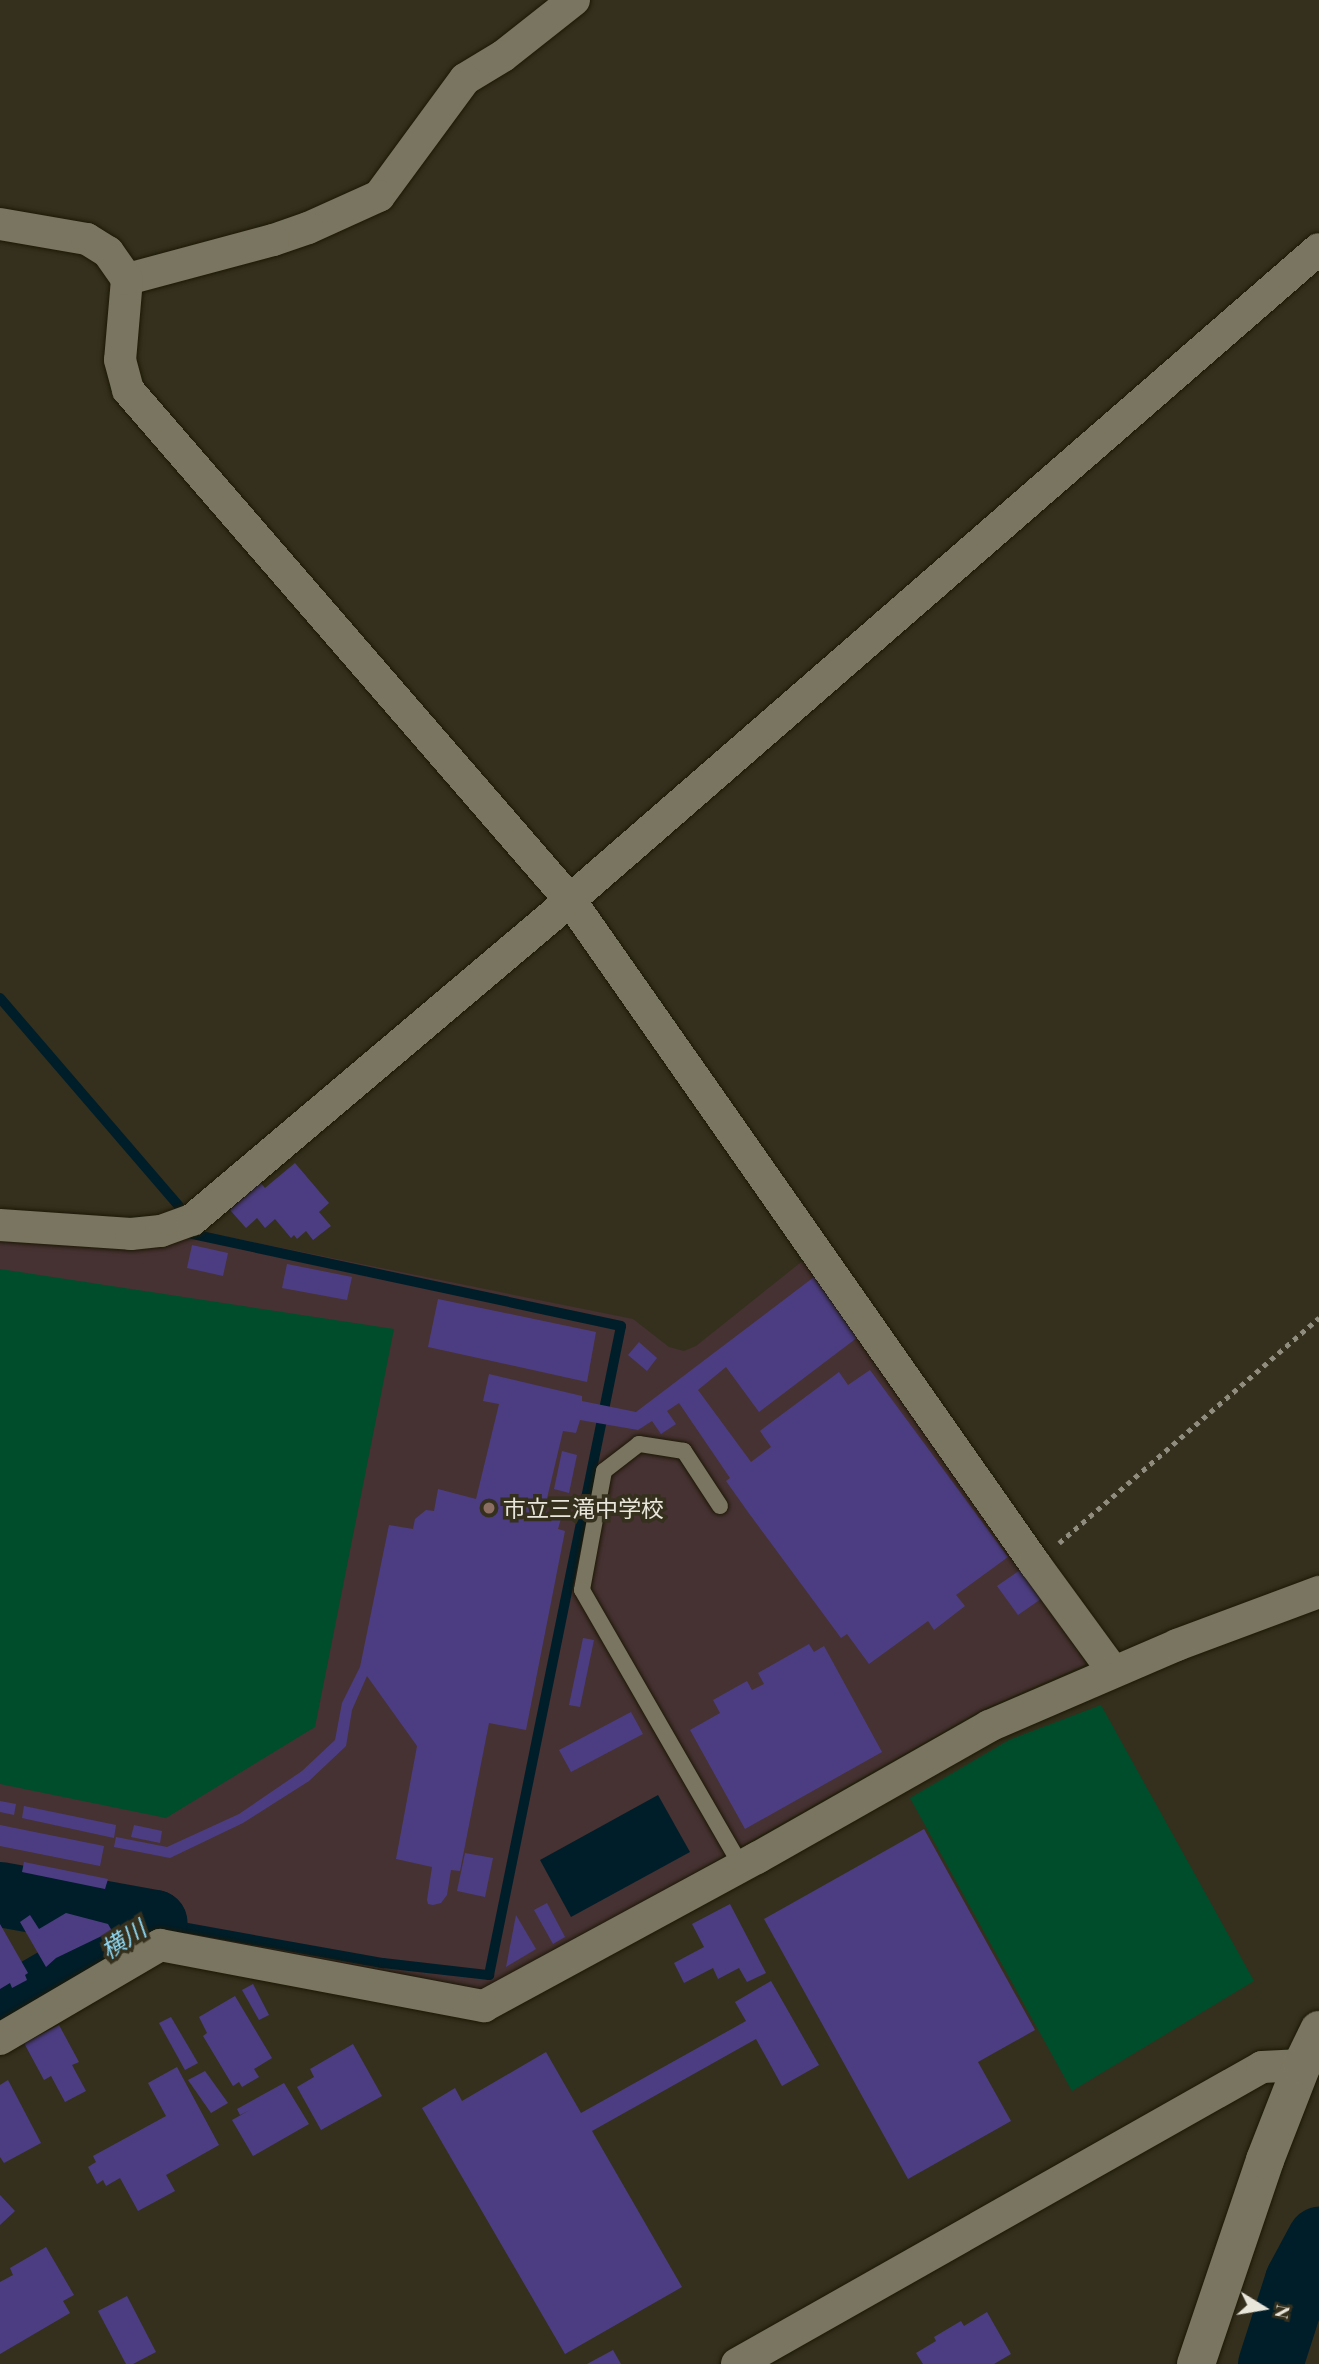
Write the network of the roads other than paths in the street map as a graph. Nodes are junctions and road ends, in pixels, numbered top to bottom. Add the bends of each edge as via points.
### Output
1 (574, 0) edge
2 (0, 225) edge
3 (1319, 248) edge
4 (127, 279) junction
5 (570, 900) junction
6 (0, 1225) edge
7 (720, 1506) dead end
8 (1319, 1592) edge
9 (1113, 1671) junction
10 (740, 1864) junction
11 (1319, 2030) edge
12 (0, 2039) edge
13 (1301, 2065) junction
14 (737, 2364) edge
15 (1196, 2364) edge

1 - 4 street via 503,56 465,79 379,196 285,236
2 - 4 street via 87,239 108,252
3 - 5 street
4 - 5 street via 120,360 128,390
5 - 6 street via 192,1220 131,1234
5 - 9 street
7 - 10 lane via 684,1451 639,1444 604,1471 582,1590
8 - 9 street
9 - 10 street via 989,1726 769,1852
10 - 12 street via 484,2006 160,1945
11 - 13 street
13 - 14 street via 1262,2067
13 - 15 street

